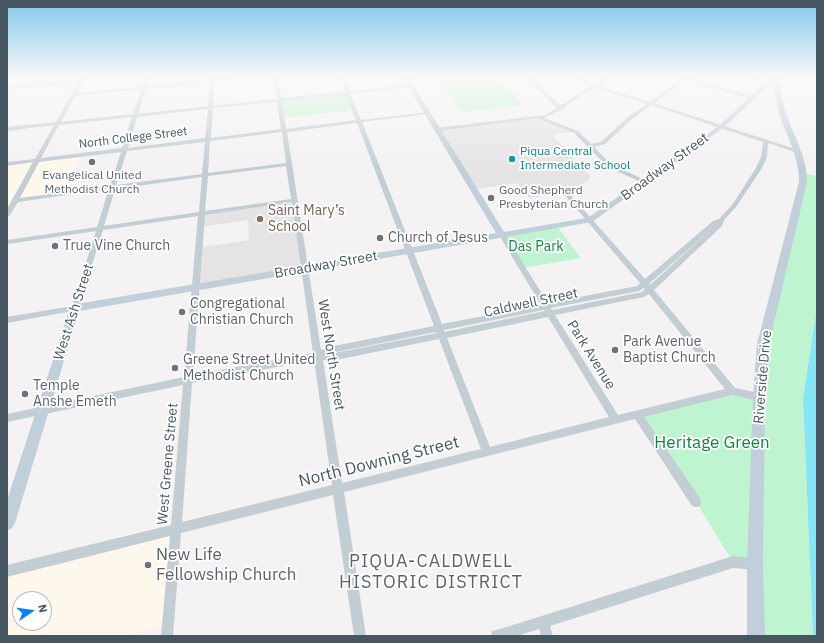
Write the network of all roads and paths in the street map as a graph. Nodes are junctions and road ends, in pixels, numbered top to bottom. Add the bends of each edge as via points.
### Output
1 (67, 108) edge
2 (138, 108) edge
3 (210, 108) joint
4 (280, 108) edge
5 (353, 108) edge
6 (425, 108) edge
7 (552, 108) edge
8 (561, 108) edge
9 (646, 108) edge
10 (664, 108) edge
11 (741, 108) edge
12 (780, 108) edge
13 (428, 113) junction
14 (136, 116) junction
15 (538, 117) junction
16 (358, 121) junction
17 (58, 124) junction
18 (721, 127) junction
19 (7, 129) edge
20 (438, 129) junction
21 (284, 130) junction
22 (208, 140) junction
23 (766, 141) junction
24 (591, 146) junction
25 (125, 149) junction
26 (798, 151) junction
27 (38, 160) junction
28 (7, 164) edge
29 (289, 164) junction
30 (205, 175) junction
31 (645, 182) junction
32 (113, 188) junction
33 (565, 192) dead end
34 (15, 200) junction
35 (294, 200) junction
36 (201, 214) junction
37 (7, 215) edge
38 (589, 220) junction
39 (100, 228) junction
40 (502, 234) junction
41 (7, 242) edge
42 (409, 251) junction
43 (305, 268) junction
44 (647, 286) junction
45 (196, 287) junction
46 (75, 308) junction
47 (548, 311) junction
48 (7, 320) edge
49 (440, 332) junction
50 (318, 356) junction
51 (188, 380) junction
52 (732, 391) junction
53 (759, 397) junction
54 (43, 411) junction
55 (637, 415) junction
56 (7, 418) edge
57 (616, 420) junction
58 (487, 452) junction
59 (338, 489) junction
60 (696, 502) dead end
61 (7, 523) edge
62 (176, 529) junction
63 (755, 564) junction
64 (7, 571) edge
65 (542, 622) junction
66 (167, 636) edge
67 (360, 636) edge
68 (497, 636) edge
69 (547, 636) edge
70 (756, 636) edge

1 - 17 street
2 - 14 street, West Ash Street
3 - 14 street
3 - 22 street, West Greene Street
4 - 21 street, West North Street
5 - 16 street
6 - 13 street, Park Avenue
7 - 15 street
8 - 15 street
9 - 24 street via 603,142
10 - 18 street
11 - 18 street, Broadway Street
12 - 26 street, Riverside Drive
13 - 16 street, North College Street
13 - 20 street, Park Avenue
14 - 17 street
14 - 25 street, West Ash Street
15 - 20 street
15 - 24 street via 576,132
16 - 21 street, North College Street
16 - 42 street
17 - 19 street
17 - 27 street
18 - 23 street
18 - 31 street, Broadway Street
20 - 40 street, Park Avenue
21 - 22 street, North College Street
21 - 29 street, West North Street
22 - 25 street, North College Street
22 - 30 street, West Greene Street
23 - 26 street
23 - 44 street, Caldwell Street via 764,157 759,168 720,225
24 - 31 street via 610,166
25 - 27 street, North College Street
25 - 32 street, West Ash Street
26 - 53 street, Riverside Drive via 803,165 803,182 763,344
27 - 28 street, North College Street
27 - 34 street
29 - 30 street
29 - 35 street, West North Street
30 - 32 street
30 - 36 street, West Greene Street
31 - 38 street, Broadway Street
32 - 34 street
32 - 39 street, West Ash Street
33 - 38 street
34 - 37 street
35 - 36 street
35 - 43 street, West North Street
36 - 39 street
36 - 45 street, West Greene Street
38 - 40 street, Broadway Street
38 - 44 street
39 - 41 street
39 - 46 street, West Ash Street
40 - 42 street, Broadway Street
40 - 47 street, Park Avenue
42 - 43 street, Broadway Street
42 - 49 street
43 - 45 street, Broadway Street
43 - 50 street, West North Street
44 - 47 street, Caldwell Street via 644,294
44 - 52 street
45 - 46 street, Broadway Street
45 - 51 street, West Greene Street
46 - 48 street, Broadway Street
46 - 54 street, West Ash Street
47 - 49 street, Caldwell Street
47 - 57 street, Park Avenue
49 - 50 street, Caldwell Street via 331,358
49 - 58 street
50 - 51 street, Caldwell Street
50 - 59 street, West North Street
51 - 54 street, Caldwell Street
51 - 62 street, West Greene Street
52 - 53 street, North Downing Street
52 - 55 street, North Downing Street
53 - 63 street, Riverside Drive
54 - 56 street, Caldwell Street
54 - 61 street, West Ash Street
55 - 57 street, North Downing Street
55 - 60 street
57 - 58 street, North Downing Street
58 - 59 street, North Downing Street
59 - 62 street, North Downing Street
59 - 67 street, West North Street
62 - 64 street, North Downing Street
62 - 66 street, West Greene Street
63 - 65 street via 733,562
63 - 70 street, Riverside Drive
65 - 68 street
65 - 69 street

